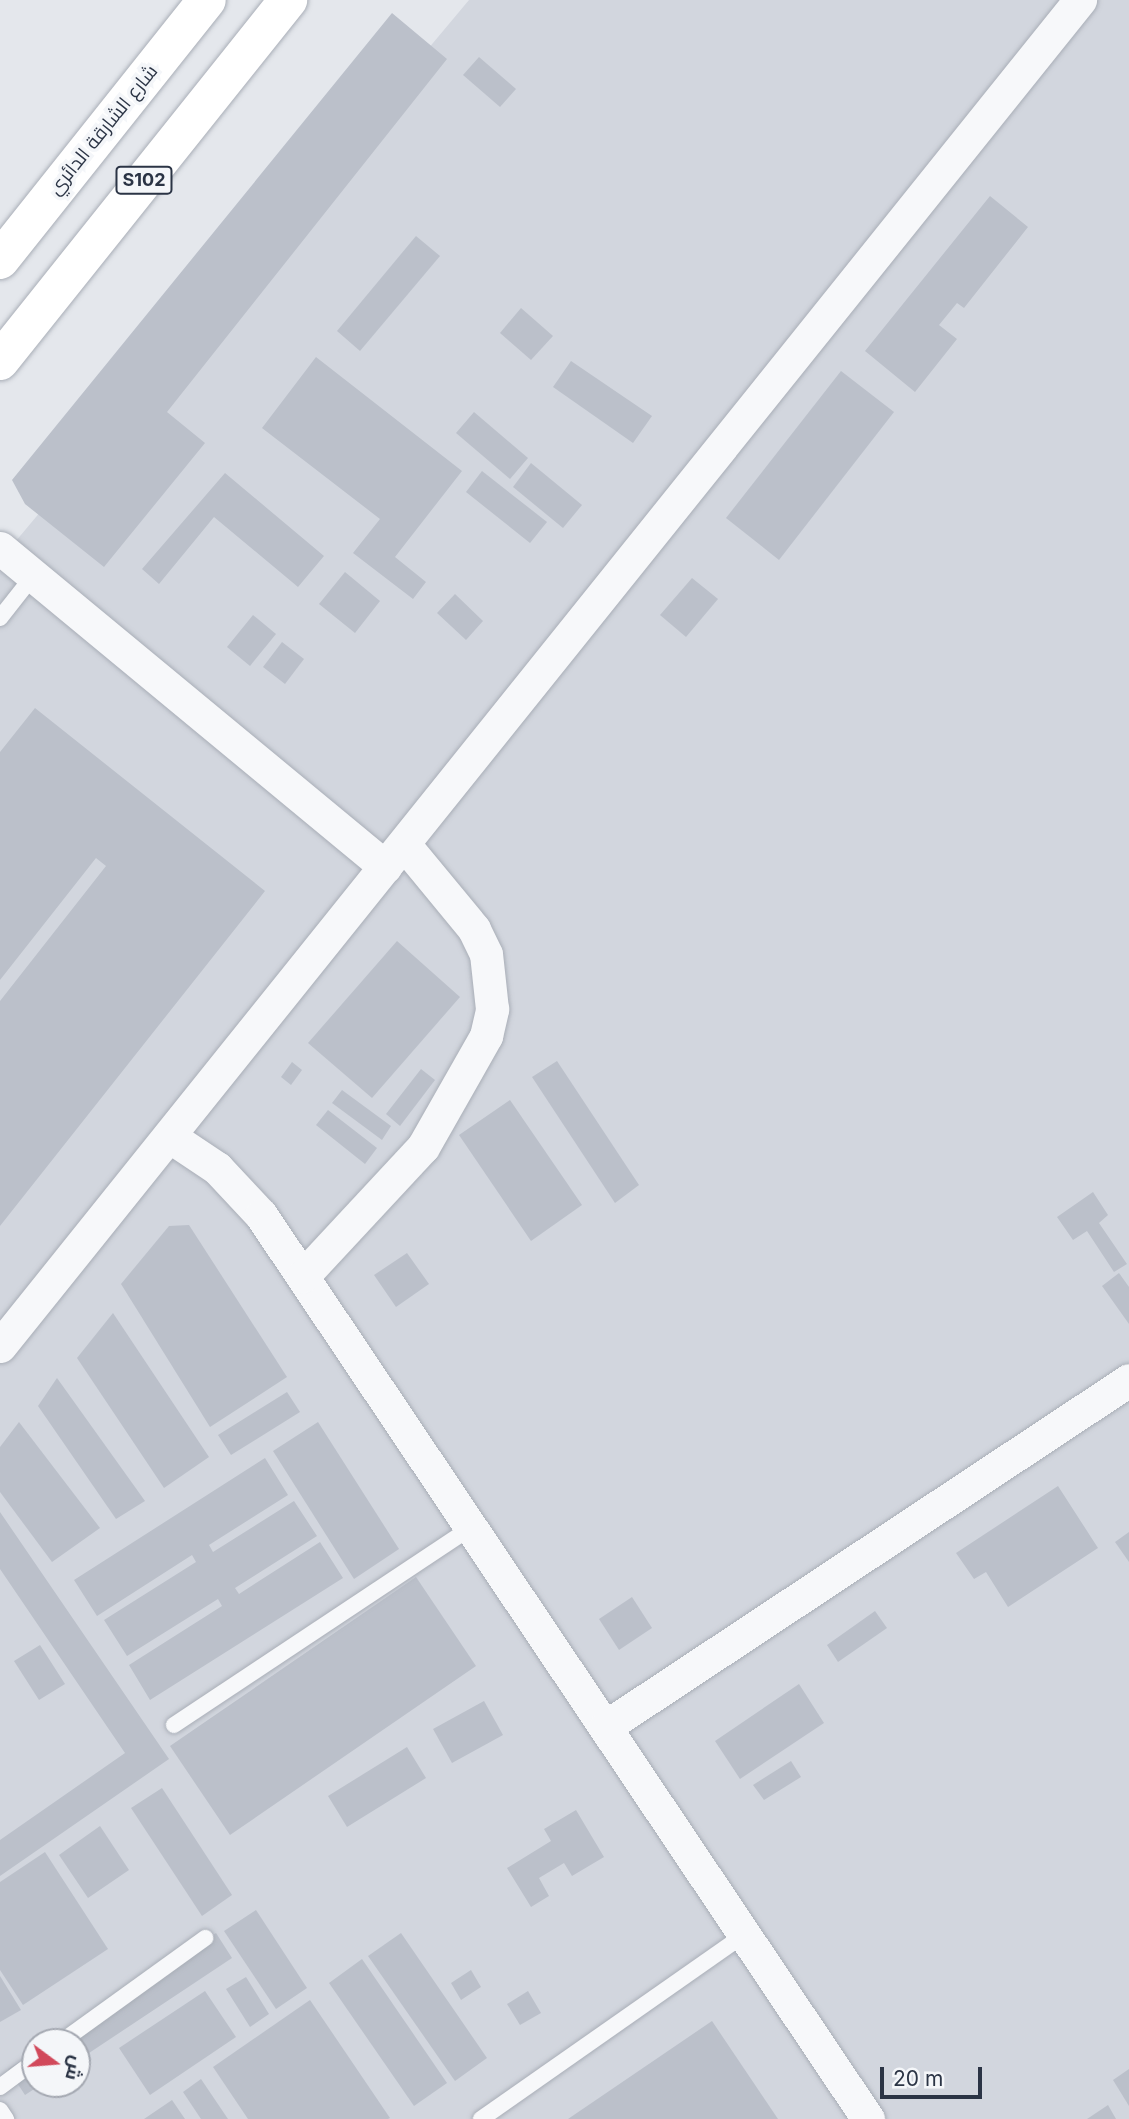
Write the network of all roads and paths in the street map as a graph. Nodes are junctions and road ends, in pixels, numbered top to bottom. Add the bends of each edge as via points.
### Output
1 (196, 0) edge
2 (207, 0) edge
3 (288, 0) edge
4 (1080, 0) edge
5 (160, 59) junction
6 (0, 260) edge
7 (0, 361) edge
8 (0, 548) edge
9 (33, 576) junction
10 (0, 618) edge
11 (394, 855) junction
12 (169, 1136) junction
13 (303, 1276) junction
14 (0, 1346) edge
15 (1129, 1380) edge
16 (471, 1527) junction
17 (174, 1725) dead end
18 (605, 1727) junction
19 (744, 1935) junction
20 (205, 1938) dead end
21 (80, 2028) edge
22 (21, 2071) edge
23 (0, 2087) edge
24 (0, 2110) edge
25 (6, 2119) edge
26 (481, 2119) edge
27 (868, 2119) edge

1 - 5 highway
2 - 5 highway, شارع الشارقة الدائري
3 - 7 highway, S102
4 - 11 street
5 - 6 highway, شارع الشارقة الدائري
8 - 9 street
9 - 10 lane
9 - 11 street
11 - 12 street
11 - 13 street via 474,929 486,954 492,1009 486,1036 424,1147
12 - 13 street via 240,1191
12 - 14 street
13 - 16 street
15 - 18 street
16 - 17 lane
16 - 18 street
18 - 19 street
19 - 26 lane
19 - 27 street
20 - 21 lane
22 - 23 lane
24 - 25 lane

